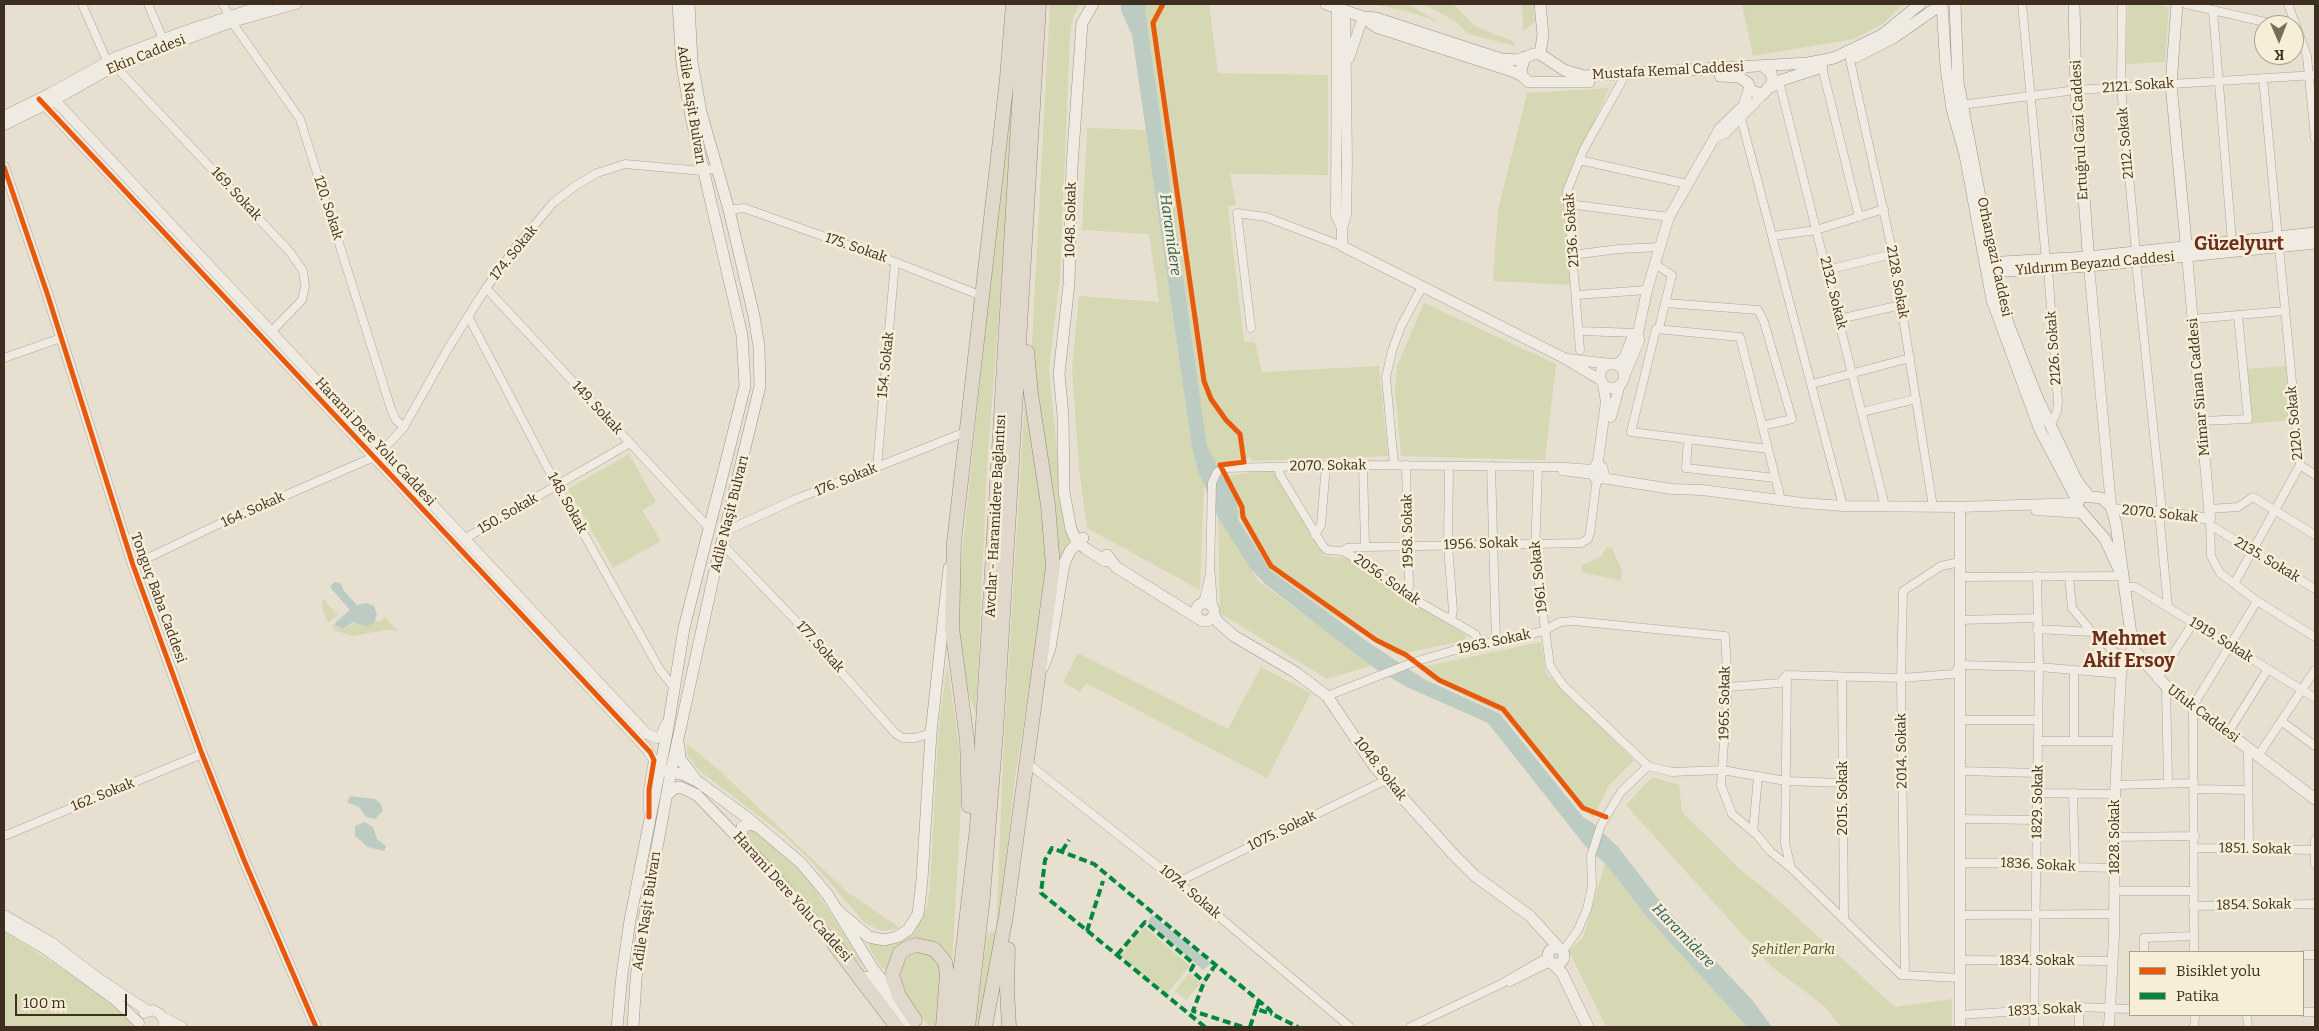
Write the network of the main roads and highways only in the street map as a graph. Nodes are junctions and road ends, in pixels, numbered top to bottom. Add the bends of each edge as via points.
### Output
1 (678, 4) edge
2 (689, 4) edge
3 (1003, 4) edge
4 (1013, 4) edge
5 (1026, 4) edge
6 (1039, 4) edge
7 (1045, 4) edge
8 (1093, 4) edge
9 (1540, 4) edge
10 (1920, 4) edge
11 (1942, 4) edge
12 (1955, 4) edge
13 (2074, 4) edge
14 (2177, 4) edge
15 (1336, 7) edge
16 (1363, 17) junction
17 (1037, 36) junction
18 (1543, 56) junction
19 (1526, 57) junction
20 (1760, 66) junction
21 (1522, 76) junction
22 (1540, 83) junction
23 (1748, 86) junction
24 (1771, 87) junction
25 (997, 156) junction
26 (1026, 229) junction
27 (2315, 234) edge
28 (2278, 242) junction
29 (2315, 243) edge
30 (2186, 251) junction
31 (2089, 261) junction
32 (1989, 267) junction
33 (730, 449) junction
34 (746, 453) junction
35 (2083, 506) junction
36 (2111, 509) junction
37 (708, 528) junction
38 (724, 532) junction
39 (1081, 540) junction
40 (954, 542) junction
41 (2123, 582) junction
42 (1167, 597) junction
43 (1207, 607) junction
44 (1200, 620) junction
45 (1234, 636) junction
46 (1040, 673) junction
47 (680, 726) junction
48 (671, 771) junction
49 (658, 776) junction
50 (700, 784) junction
51 (666, 796) junction
52 (2315, 799) edge
53 (759, 827) junction
54 (742, 841) junction
55 (971, 878) junction
56 (836, 909) junction
57 (1006, 916) junction
58 (834, 944) junction
59 (916, 1025) edge
60 (617, 1027) edge
61 (634, 1027) edge
62 (897, 1027) edge
63 (943, 1027) edge
64 (954, 1027) edge
65 (968, 1027) edge
66 (985, 1027) edge
67 (1009, 1027) edge
68 (1588, 1027) edge

1 - 33 main road, Adile Naşit Bulvarı via 682,65 702,171 744,350 745,386
2 - 34 main road, Adile Naşit Bulvarı via 694,75 701,112 754,316 761,367
3 - 25 highway
4 - 25 highway
5 - 55 highway, Avcılar - Haramidere Bağlantısı via 996,529
6 - 17 highway, Avcılar - Haramidere Bağlantısı
7 - 17 highway
8 - 39 main road, 1048. Sokak via 1081,28 1072,166 1069,284 1059,360 1064,492 1071,529
9 - 18 main road
10 - 20 main road, Mustafa Kemal Caddesi via 1882,35 1842,55 1808,63
11 - 24 main road via 1893,38 1850,60
11 - 32 main road via 1950,96
12 - 32 main road, Orhangazi Caddesi via 1958,82 1974,158
13 - 31 main road, Ertuğrul Gazi Caddesi via 2076,90
14 - 30 main road, Mimar Sinan Caddesi via 2172,84
15 - 16 main road
16 - 19 main road via 1376,18 1501,59 1511,61
16 - 21 main road via 1376,28
17 - 26 highway, Avcılar - Haramidere Bağlantısı
18 - 19 main road via 1534,54
18 - 20 main road, Mustafa Kemal Caddesi via 1574,74 1584,76
18 - 22 main road via 1550,73
19 - 21 main road
20 - 23 main road via 1749,73
20 - 24 main road via 1772,77
21 - 22 main road via 1532,83
22 - 23 main road, Mustafa Kemal Caddesi via 1733,75
23 - 24 main road via 1756,94
25 - 40 highway
26 - 46 highway via 1030,255 1027,364 1054,553
26 - 65 highway, Avcılar - Haramidere Bağlantısı via 991,800
27 - 28 main road, Yıldırım Beyazıd Caddesi
28 - 29 main road, Yıldırım Beyazıd Caddesi
28 - 30 main road, Yıldırım Beyazıd Caddesi
28 - 30 main road, Yıldırım Beyazıd Caddesi via 2232,242
30 - 31 main road, Yıldırım Beyazıd Caddesi
31 - 32 main road, Yıldırım Beyazıd Caddesi
32 - 35 main road, Orhangazi Caddesi via 2009,326 2077,481
32 - 35 main road via 1999,323 2028,400 2040,430
33 - 34 main road
33 - 37 main road, Adile Naşit Bulvarı
34 - 38 main road, Adile Naşit Bulvarı
35 - 36 main road via 2101,498
35 - 36 main road via 2104,520 2110,517
35 - 41 main road via 2105,540
36 - 41 main road via 2116,524
37 - 38 main road
37 - 49 main road, Adile Naşit Bulvarı via 684,628
38 - 47 main road, Adile Naşit Bulvarı
39 - 42 main road via 1092,554 1111,561
39 - 46 main road via 1070,551 1064,564 1050,648
40 - 55 highway via 952,628 970,779 967,865
40 - 56 main road via 946,584 931,733 918,914 908,930 884,940 861,932
41 - 52 main road, Ufuk Caddesi via 2132,649 2162,682
42 - 43 main road via 1184,604
42 - 44 main road
43 - 44 main road via 1209,621
43 - 45 main road
44 - 45 main road
45 - 68 main road, 1048. Sokak via 1295,672 1327,696 1386,780 1458,860 1522,912 1541,935 1555,956
46 - 57 highway
47 - 48 main road, Adile Naşit Bulvarı
47 - 50 main road via 680,759
48 - 49 main road via 662,771
48 - 50 main road
48 - 51 main road, Adile Naşit Bulvarı
49 - 60 main road, Adile Naşit Bulvarı via 630,920
50 - 53 main road, Harami Dere Yolu Caddesi
51 - 54 main road, Harami Dere Yolu Caddesi via 675,788 691,791
51 - 61 main road, Adile Naşit Bulvarı via 642,930
53 - 54 main road via 750,824 742,827
53 - 56 main road, Harami Dere Yolu Caddesi via 801,863
54 - 58 main road, Harami Dere Yolu Caddesi
55 - 64 highway, Avcılar - Haramidere Bağlantısı
56 - 59 main road, Harami Dere Yolu Caddesi via 873,970
57 - 66 highway
57 - 67 highway
58 - 59 main road, Harami Dere Yolu Caddesi
58 - 62 highway
59 - 63 highway via 899,996 892,975 900,953 916,945 934,949 945,962

